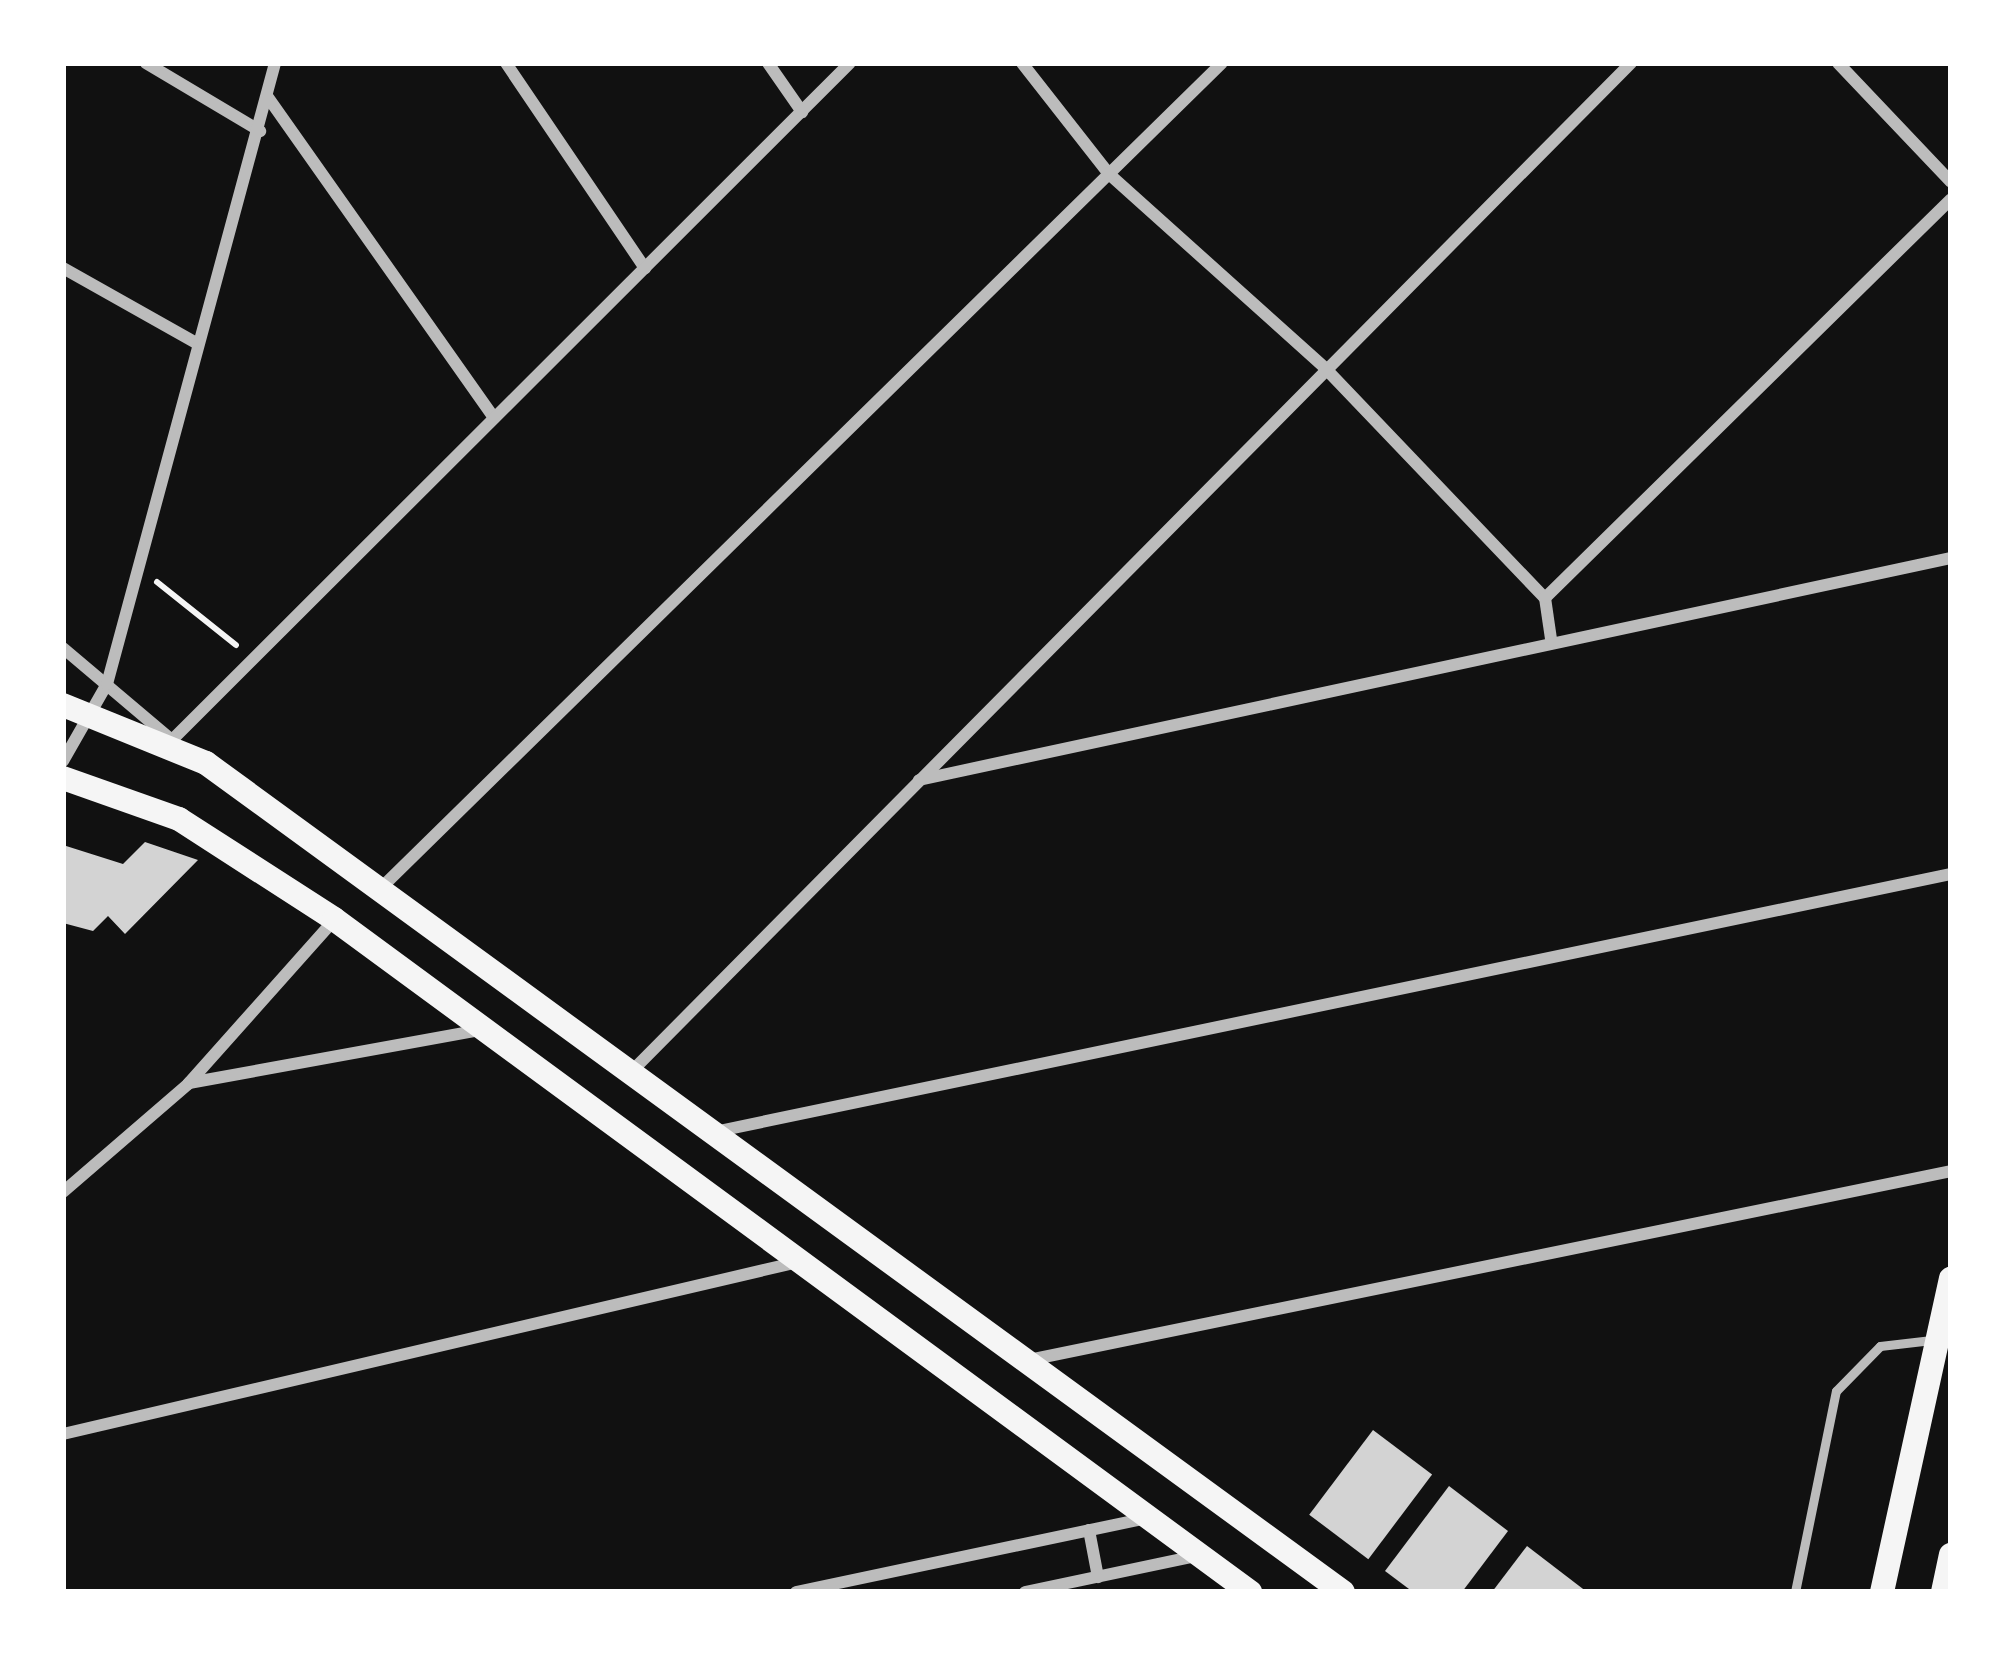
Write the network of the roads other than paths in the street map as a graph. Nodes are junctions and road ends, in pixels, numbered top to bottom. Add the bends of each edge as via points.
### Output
1 (146, 63) edge
2 (275, 63) edge
3 (506, 63) edge
4 (768, 63) edge
5 (850, 63) edge
6 (1022, 63) edge
7 (1222, 63) edge
8 (1631, 63) edge
9 (1838, 63) edge
10 (267, 96) junction
11 (802, 112) junction
12 (260, 131) junction
13 (1108, 174) junction
14 (1951, 182) edge
15 (1951, 199) edge
16 (63, 268) edge
17 (645, 268) junction
18 (198, 344) junction
19 (1324, 368) junction
20 (494, 418) junction
21 (1951, 557) edge
22 (1545, 598) junction
23 (1551, 639) junction
24 (63, 648) edge
25 (107, 684) junction
26 (63, 705) edge
27 (92, 716) junction
28 (172, 740) junction
29 (63, 761) edge
30 (63, 778) edge
31 (918, 780) junction
32 (1951, 874) edge
33 (381, 888) junction
34 (334, 920) junction
35 (491, 1029) junction
36 (631, 1073) junction
37 (188, 1084) junction
38 (713, 1132) junction
39 (1951, 1171) edge
40 (63, 1192) edge
41 (805, 1261) junction
42 (1951, 1278) edge
43 (1937, 1340) junction
44 (1022, 1362) junction
45 (63, 1434) edge
46 (1149, 1518) junction
47 (1089, 1530) junction
48 (1201, 1555) junction
49 (1951, 1555) edge
50 (1099, 1576) junction
51 (796, 1592) edge
52 (1025, 1592) edge
53 (1250, 1592) edge
54 (1343, 1592) edge
55 (1795, 1592) edge
56 (1882, 1592) edge
57 (1943, 1592) edge

1 - 12 street
2 - 10 street
3 - 17 street
4 - 11 street
5 - 11 street
6 - 13 street
7 - 13 street
8 - 19 street
9 - 14 street
10 - 12 street
10 - 20 street
11 - 17 street
12 - 18 street
13 - 19 street
13 - 33 street
15 - 22 street
16 - 18 street
17 - 20 street
18 - 25 street
19 - 22 street
19 - 31 street
20 - 28 street
21 - 23 street
22 - 23 street
23 - 31 street
24 - 25 street
25 - 27 street
25 - 28 street
26 - 27 main road
27 - 28 main road
27 - 29 street
28 - 33 main road
30 - 34 main road via 178,819
31 - 36 street
32 - 38 street
33 - 36 main road
34 - 35 main road
34 - 37 street
35 - 37 street
35 - 41 main road
36 - 38 main road
37 - 40 street
38 - 44 main road
39 - 44 street
41 - 45 street
41 - 46 main road
42 - 43 main road
43 - 55 lane via 1880,1346 1836,1391
43 - 56 main road
44 - 54 main road
46 - 47 street
46 - 48 main road
47 - 50 street
47 - 51 street
48 - 50 street
48 - 53 main road
49 - 57 main road
50 - 52 street

